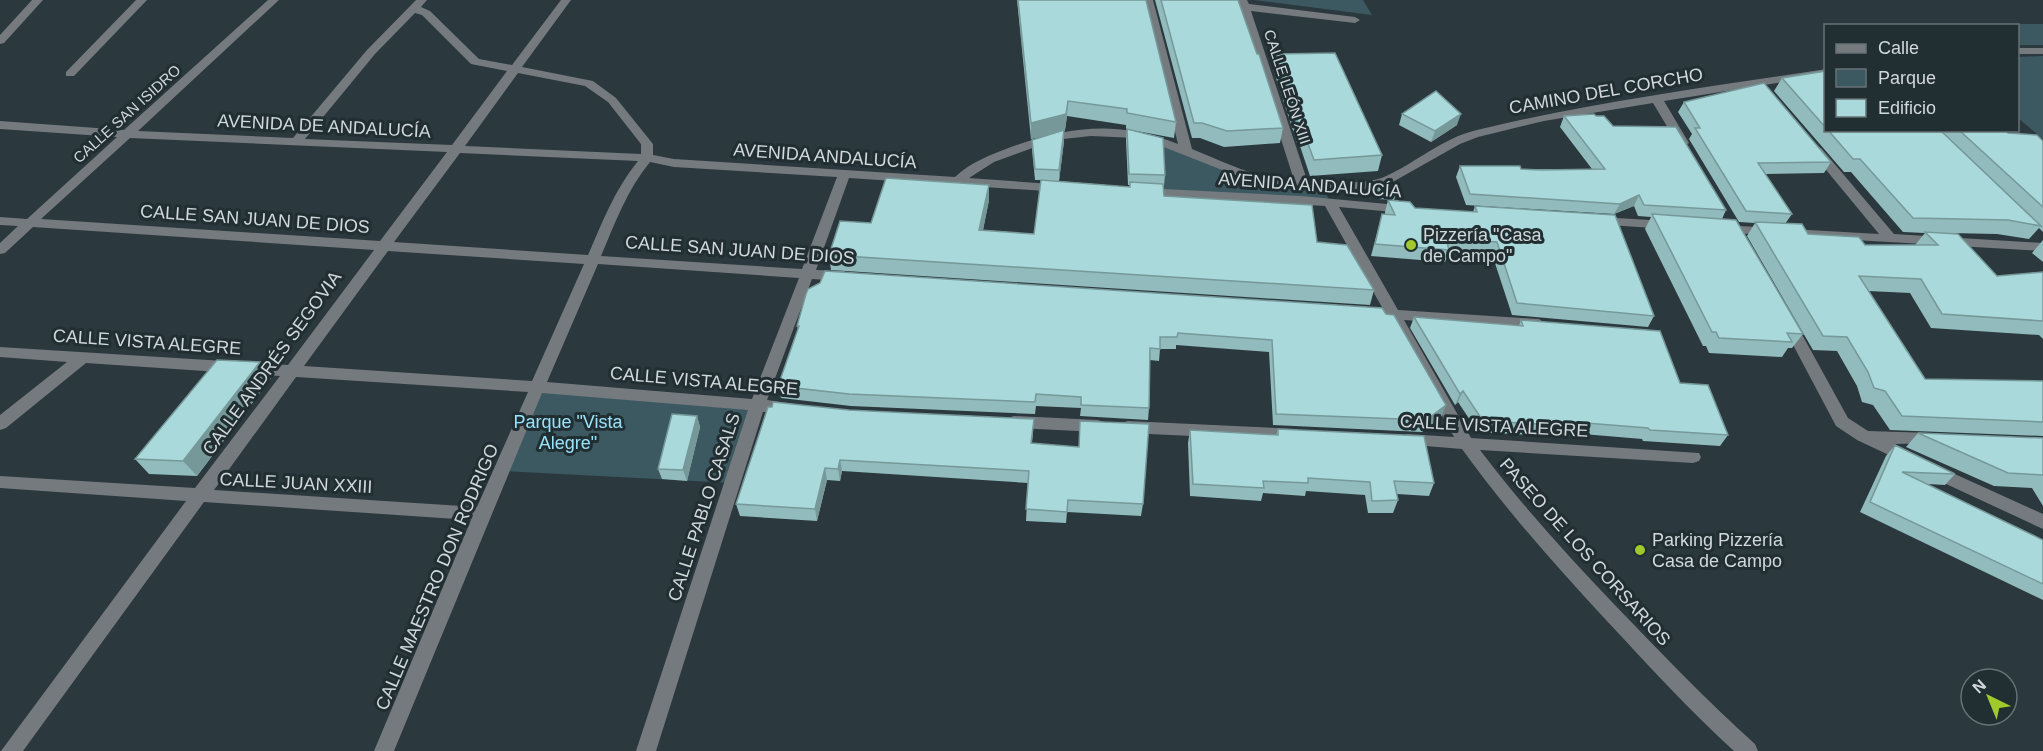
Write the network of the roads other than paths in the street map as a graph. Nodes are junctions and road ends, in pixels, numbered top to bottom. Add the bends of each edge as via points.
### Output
1 (38, 0) edge
2 (142, 0) edge
3 (274, 0) edge
4 (422, 0) edge
5 (566, 0) edge
6 (1148, 0) edge
7 (1243, 3) edge
8 (1224, 5) edge
9 (412, 9) junction
10 (1355, 20) dead end
11 (0, 41) edge
12 (2019, 51) edge
13 (2043, 51) edge
14 (515, 70) junction
15 (1824, 72) edge
16 (70, 74) dead end
17 (1657, 100) junction
18 (0, 125) edge
19 (127, 134) junction
20 (296, 142) junction
21 (1810, 143) edge
22 (454, 151) junction
23 (1186, 151) junction
24 (647, 158) junction
25 (1691, 159) edge
26 (844, 176) junction
27 (957, 182) junction
28 (1302, 184) junction
29 (1071, 189) edge
30 (1130, 192) edge
31 (1330, 203) junction
32 (1413, 209) edge
33 (1591, 220) edge
34 (0, 221) edge
35 (29, 223) junction
36 (1729, 223) junction
37 (1686, 226) edge
38 (1709, 228) edge
39 (1890, 238) junction
40 (2043, 247) edge
41 (381, 248) junction
42 (1745, 249) edge
43 (0, 250) edge
44 (593, 261) junction
45 (808, 274) junction
46 (855, 277) edge
47 (1780, 307) edge
48 (1348, 311) edge
49 (1395, 315) junction
50 (1556, 326) edge
51 (0, 352) edge
52 (83, 357) junction
53 (291, 371) junction
54 (539, 387) junction
55 (758, 404) junction
56 (804, 409) edge
57 (993, 421) edge
58 (0, 424) edge
59 (1312, 436) edge
60 (1863, 436) junction
61 (1395, 440) edge
62 (1953, 440) edge
63 (1466, 443) junction
64 (1693, 457) dead end
65 (0, 482) edge
66 (199, 497) junction
67 (482, 514) junction
68 (2043, 522) edge
69 (11, 751) edge
70 (384, 751) edge
71 (646, 751) edge
72 (1749, 751) edge

1 - 11 street
2 - 16 street
3 - 19 street, CALLE SAN ISIDRO
4 - 9 street
5 - 14 street, CALLE ANDRÉS SEGOVIA
6 - 23 street
7 - 8 street
7 - 10 street
7 - 28 street, CALLE LEÓN XIII
9 - 14 street via 426,14 475,62
9 - 20 street
12 - 13 street
14 - 22 street, CALLE ANDRÉS SEGOVIA
14 - 24 street via 589,83 612,100 647,144
15 - 17 street, CAMINO DEL CORCHO via 1762,87
17 - 25 street
17 - 28 street, CAMINO DEL CORCHO via 1544,117 1474,134 1387,180 1366,184
18 - 19 street, AVENIDA DE ANDALUCÍA
19 - 20 street, AVENIDA DE ANDALUCÍA
19 - 35 street, CALLE SAN ISIDRO
20 - 22 street, AVENIDA DE ANDALUCÍA
21 - 39 street
22 - 24 street, AVENIDA DE ANDALUCÍA
22 - 41 street, CALLE ANDRÉS SEGOVIA
23 - 27 street, CAMINO DEL CORCHO via 1135,134 1052,137 990,159
23 - 28 street, CAMINO DEL CORCHO via 1244,174
24 - 26 street, AVENIDA ANDALUCÍA
24 - 44 street, CALLE MAESTRO DON RODRIGO via 618,202
26 - 27 street, AVENIDA ANDALUCÍA
26 - 45 street, CALLE PABLO CASALS
27 - 29 street, AVENIDA ANDALUCÍA
30 - 31 street, AVENIDA ANDALUCÍA
31 - 32 street, AVENIDA ANDALUCÍA
31 - 49 street, PASEO DE LOS CORSARIOS
33 - 37 street
34 - 35 street, CALLE SAN JUAN DE DIOS
35 - 41 street, CALLE SAN JUAN DE DIOS
35 - 43 street, CALLE SAN ISIDRO
36 - 38 street
36 - 39 street
36 - 42 street
39 - 40 street
41 - 44 street, CALLE SAN JUAN DE DIOS
41 - 53 street, CALLE ANDRÉS SEGOVIA
44 - 45 street, CALLE SAN JUAN DE DIOS
44 - 54 street, CALLE MAESTRO DON RODRIGO
45 - 46 street, CALLE SAN JUAN DE DIOS
45 - 55 street, CALLE PABLO CASALS
47 - 60 street via 1842,422
48 - 49 street
49 - 50 street
49 - 63 street, PASEO DE LOS CORSARIOS
51 - 52 street, CALLE VISTA ALEGRE
52 - 53 street, CALLE VISTA ALEGRE
52 - 58 street
53 - 54 street, CALLE VISTA ALEGRE
53 - 66 street, CALLE ANDRÉS SEGOVIA
54 - 55 street, CALLE VISTA ALEGRE
54 - 67 street, CALLE MAESTRO DON RODRIGO
55 - 56 street, CALLE VISTA ALEGRE
55 - 71 street, CALLE PABLO CASALS
57 - 59 street
60 - 62 street
60 - 68 street
61 - 63 street, CALLE VISTA ALEGRE
63 - 64 street, CALLE VISTA ALEGRE
63 - 72 street, PASEO DE LOS CORSARIOS via 1502,492 1572,571 1693,701
65 - 66 street, CALLE JUAN XXIII
66 - 67 street, CALLE JUAN XXIII
66 - 69 street, CALLE ANDRÉS SEGOVIA
67 - 70 street, CALLE MAESTRO DON RODRIGO

